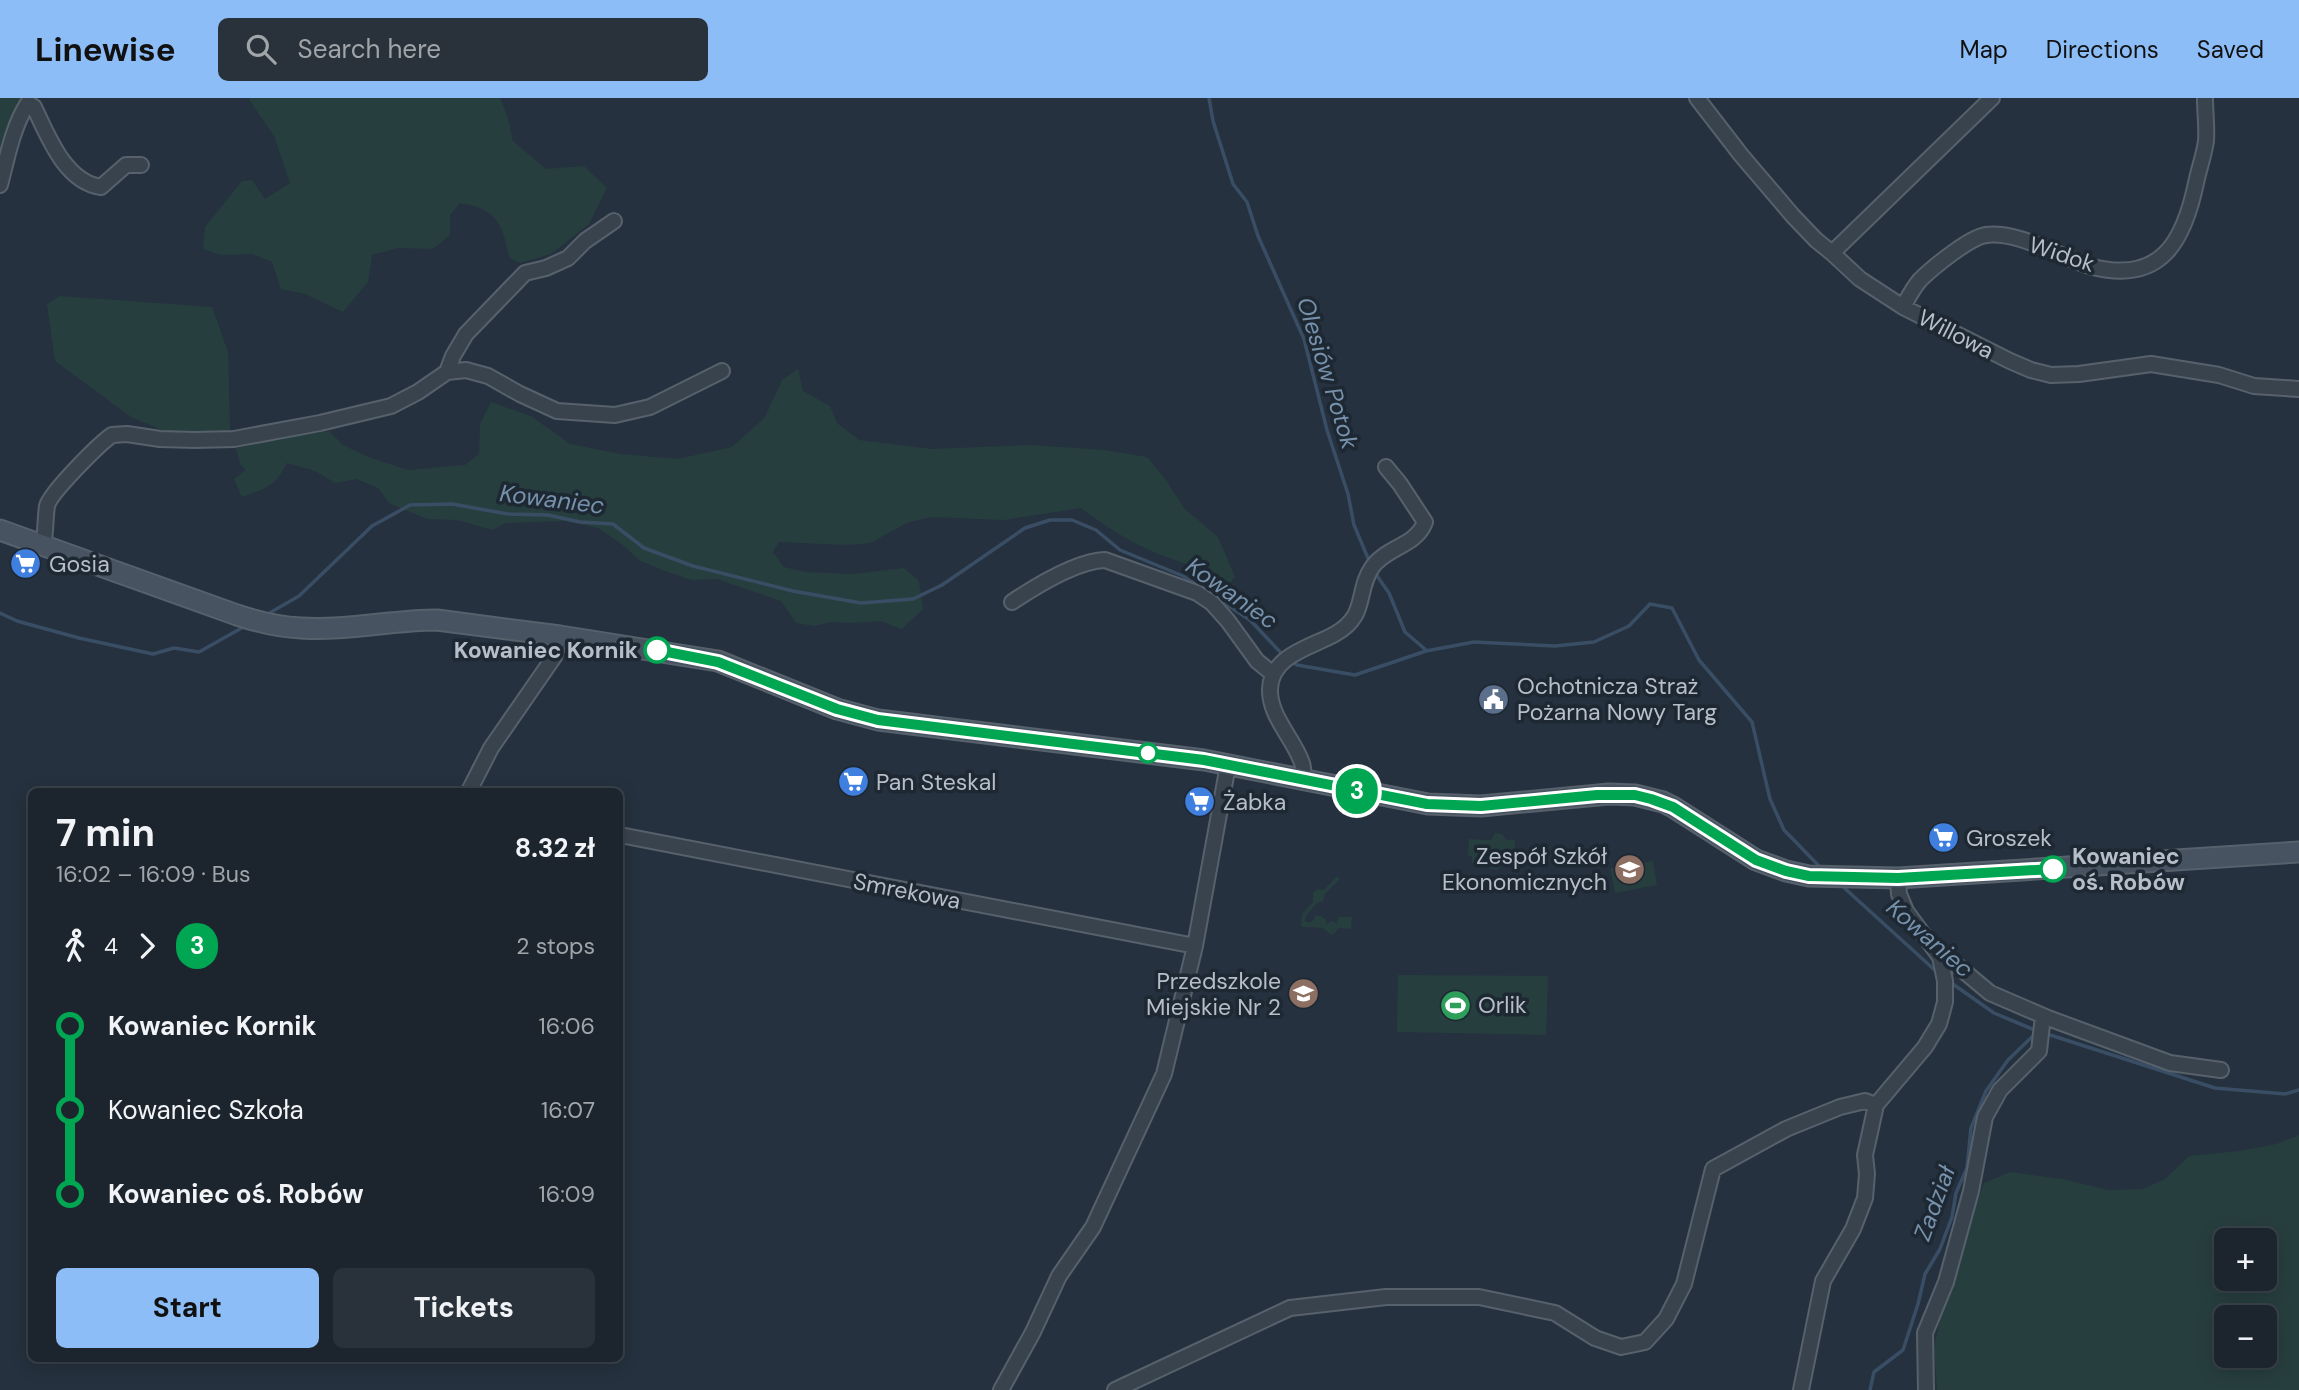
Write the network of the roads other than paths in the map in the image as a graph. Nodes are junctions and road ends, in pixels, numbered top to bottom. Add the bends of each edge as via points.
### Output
1 (1697, 98) edge
2 (1992, 98) edge
3 (2205, 98) edge
4 (141, 165) dead end
5 (0, 185) edge
6 (614, 221) dead end
7 (1832, 253) junction
8 (1903, 307) junction
9 (723, 371) dead end
10 (446, 372) junction
11 (2299, 389) edge
12 (1386, 467) dead end
13 (0, 530) edge
14 (43, 545) junction
15 (1012, 602) dead end
16 (560, 636) junction
17 (1276, 670) junction
18 (1228, 765) junction
19 (1303, 779) junction
20 (471, 788) edge
21 (623, 836) edge
22 (2299, 852) edge
23 (1898, 878) junction
24 (1195, 946) junction
25 (1942, 963) junction
26 (2043, 1016) junction
27 (2221, 1070) dead end
28 (1876, 1105) junction
29 (1001, 1390) edge
30 (1115, 1390) edge
31 (1801, 1390) edge
32 (1926, 1390) edge

1 - 7 street, Willowa via 1793,216
2 - 7 street
3 - 8 street, Widok via 2206,140 2190,213 2165,255 2125,270 2103,268 2022,241 1988,235 1969,241 1921,278
4 - 5 street via 126,165 102,187 84,182 59,155 28,103
6 - 10 street via 568,258 525,273 510,286 466,334
7 - 8 street, Willowa via 1860,279
8 - 11 street, Willowa via 2031,370 2079,374 2151,364 2254,386
9 - 10 street via 650,407 615,415 557,411 488,376 467,370
10 - 14 street via 391,406 320,423 234,439 112,435 47,504
12 - 17 street via 1425,522 1422,531 1378,560 1365,579 1361,604 1348,625 1302,647
13 - 14 street
14 - 16 street via 271,625 321,629 437,620
15 - 17 street via 1077,567 1105,560 1212,603 1257,661
16 - 18 street via 718,662 837,709 878,720
16 - 20 street via 554,657 491,748
17 - 19 street via 1269,691 1303,765
18 - 19 street
18 - 24 street
19 - 23 street via 1450,805 1635,795 1673,807 1756,860 1786,871 1809,876
21 - 24 street, Smrekowa
22 - 23 street
23 - 25 street via 1906,911
24 - 29 street via 1164,1074 1093,1227 1059,1276
25 - 26 street via 1959,967 1990,993
25 - 28 street via 1946,992 1939,1024 1926,1047
26 - 27 street via 2171,1063
26 - 32 street via 2039,1051 2000,1090 1985,1117 1946,1282 1925,1333
28 - 30 street via 1865,1101 1840,1107 1786,1129 1713,1169 1684,1284 1666,1319 1646,1342 1621,1347 1595,1338 1555,1313 1479,1297 1386,1297 1290,1308
28 - 31 street via 1865,1155 1865,1198 1823,1281

